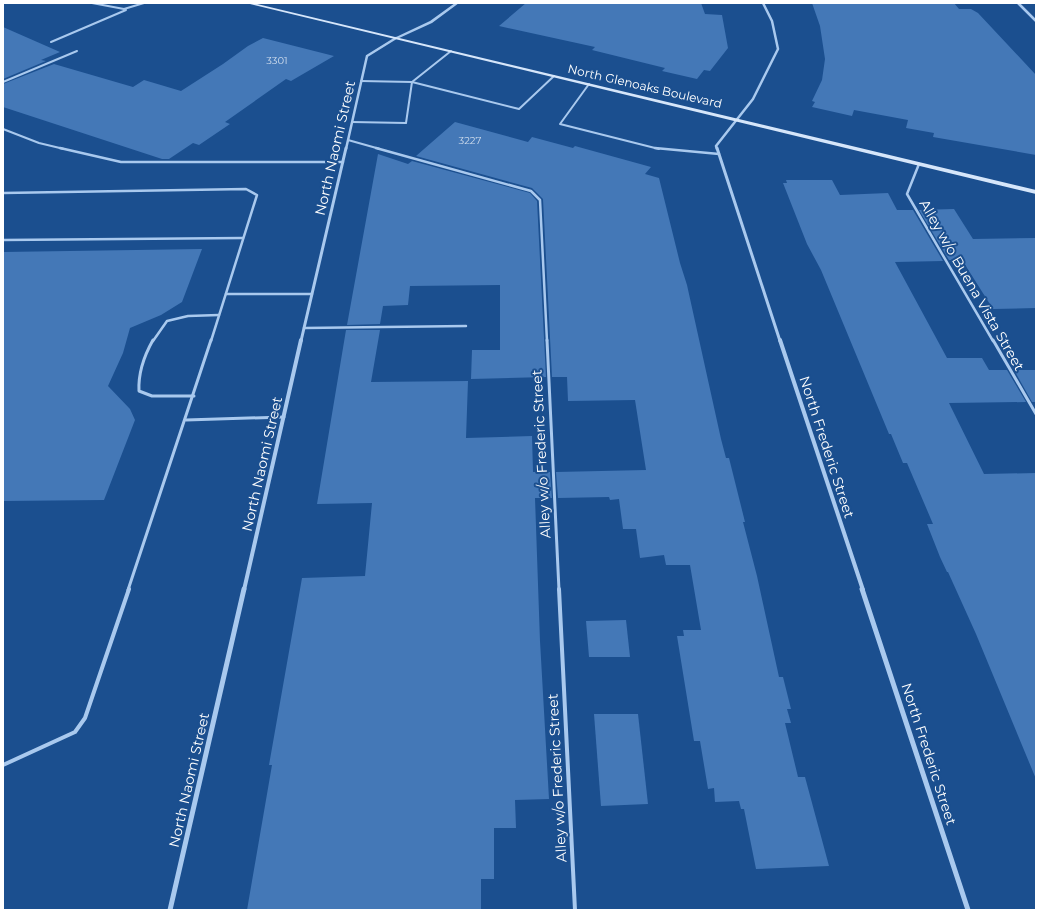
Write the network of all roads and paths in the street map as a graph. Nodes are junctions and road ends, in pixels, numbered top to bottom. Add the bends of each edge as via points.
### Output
1 (92, 3) edge
2 (144, 3) edge
3 (248, 3) edge
4 (457, 3) edge
5 (764, 3) edge
6 (1018, 3) edge
7 (126, 10) junction
8 (1036, 21) edge
9 (396, 38) junction
10 (51, 42) dead end
11 (77, 51) dead end
12 (451, 51) junction
13 (554, 76) junction
14 (362, 81) junction
15 (3, 82) edge
16 (412, 82) junction
17 (588, 84) junction
18 (738, 120) junction
19 (352, 122) junction
20 (3, 129) edge
21 (348, 140) junction
22 (719, 154) junction
23 (343, 162) junction
24 (919, 164) junction
25 (1036, 192) edge
26 (3, 194) edge
27 (243, 238) junction
28 (3, 240) edge
29 (226, 294) junction
30 (312, 294) junction
31 (219, 315) junction
32 (466, 326) dead end
33 (304, 328) junction
34 (194, 396) junction
35 (1036, 414) edge
36 (284, 417) junction
37 (186, 420) junction
38 (3, 765) edge
39 (170, 910) edge
40 (575, 910) edge
41 (968, 910) edge

1 - 7 lane
2 - 7 lane
3 - 9 main road, North Glenoaks Boulevard
4 - 9 street via 431,22
5 - 18 street via 772,21 778,50 753,99
6 - 8 street
7 - 10 lane
9 - 12 main road, North Glenoaks Boulevard
9 - 14 street, North Naomi Street via 367,56
11 - 15 lane
12 - 13 main road, North Glenoaks Boulevard
12 - 16 lane
13 - 16 lane via 519,110
13 - 17 main road, North Glenoaks Boulevard
14 - 16 lane
14 - 19 street, North Naomi Street
16 - 19 lane via 406,123
17 - 18 main road, North Glenoaks Boulevard
17 - 22 lane via 560,124 664,150
18 - 22 street via 716,146
18 - 24 main road, North Glenoaks Boulevard
19 - 21 street, North Naomi Street
20 - 23 lane via 39,143 121,162
21 - 23 street, North Naomi Street
21 - 40 lane, Alley w/o Frederic Street via 531,191 540,200
22 - 41 street, North Frederic Street
23 - 30 street, North Naomi Street
24 - 25 main road, North Glenoaks Boulevard
24 - 35 lane, Alley w/o Buena Vista Street via 907,194
26 - 27 lane via 246,189 257,195
27 - 28 lane
27 - 29 lane
29 - 30 lane
29 - 31 lane
30 - 33 street, North Naomi Street
31 - 34 lane
31 - 34 lane via 188,316 167,321 154,338 143,364 138,381 139,391 152,396
32 - 33 lane
33 - 36 street, North Naomi Street
34 - 37 lane
36 - 37 lane
36 - 39 street, North Naomi Street
37 - 38 lane via 85,718 75,732

